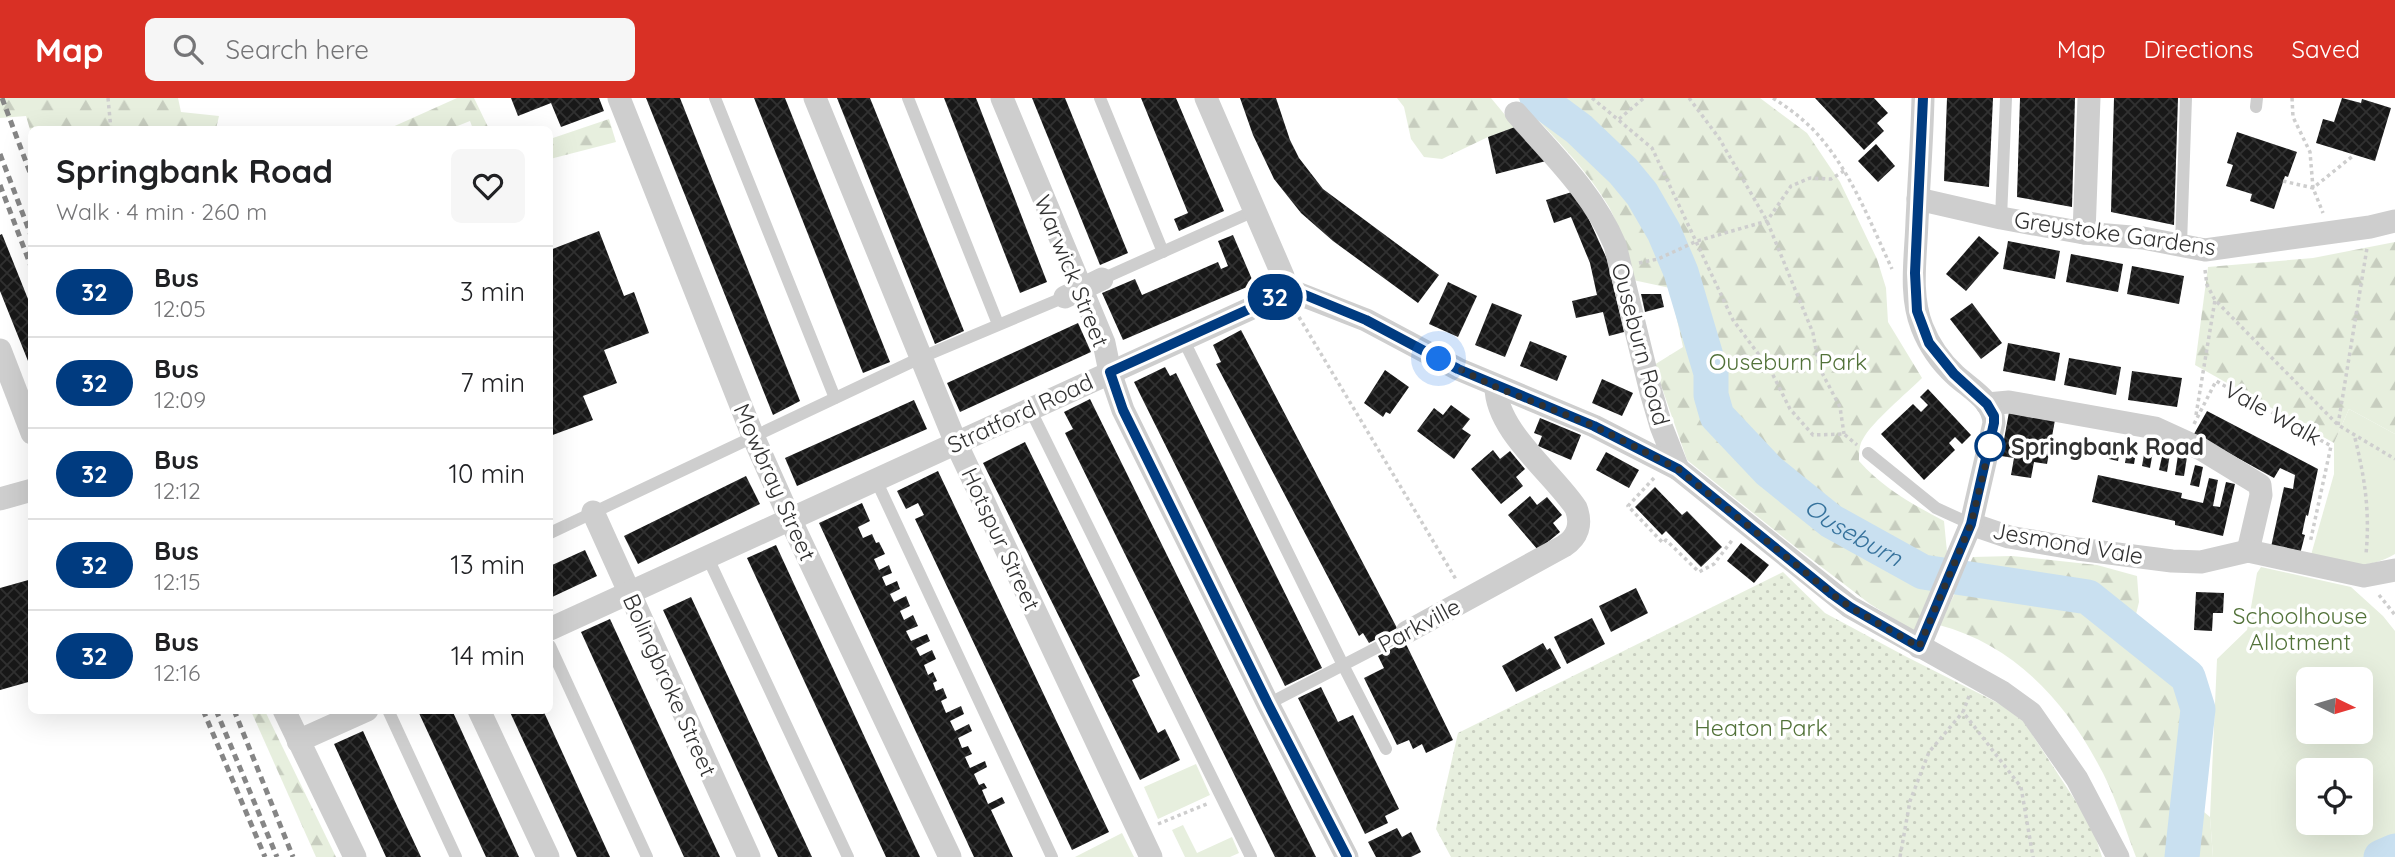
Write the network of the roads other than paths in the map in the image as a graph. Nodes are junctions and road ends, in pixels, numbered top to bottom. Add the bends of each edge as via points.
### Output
1 (620, 98) edge
2 (715, 98) edge
3 (815, 98) edge
4 (908, 98) edge
5 (1002, 98) edge
6 (1100, 98) edge
7 (1206, 98) edge
8 (2006, 98) edge
9 (2089, 98) edge
10 (2186, 98) edge
11 (1920, 101) edge
12 (1516, 113) dead end
13 (1919, 200) junction
14 (1254, 211) junction
15 (2001, 218) junction
16 (2395, 221) edge
17 (2084, 233) junction
18 (2182, 244) junction
19 (1163, 252) junction
20 (1083, 289) junction
21 (1293, 291) junction
22 (998, 324) junction
23 (1183, 339) junction
24 (0, 350) edge
25 (920, 358) junction
26 (1102, 376) junction
27 (1496, 387) junction
28 (835, 398) junction
29 (1987, 404) junction
30 (1030, 409) junction
31 (28, 423) edge
32 (753, 436) junction
33 (956, 443) junction
34 (1868, 453) dead end
35 (1669, 465) junction
36 (876, 480) junction
37 (28, 491) edge
38 (0, 499) edge
39 (593, 512) junction
40 (789, 519) junction
41 (1971, 524) junction
42 (553, 532) edge
43 (2248, 551) junction
44 (708, 556) junction
45 (2395, 570) edge
46 (628, 593) junction
47 (553, 628) edge
48 (1407, 632) joint
49 (1919, 647) junction
50 (553, 652) edge
51 (1343, 665) junction
52 (1268, 704) junction
53 (286, 714) edge
54 (358, 714) edge
55 (390, 714) edge
56 (481, 714) edge
57 (298, 741) junction
58 (1386, 749) dead end
59 (355, 857) edge
60 (456, 857) edge
61 (548, 857) edge
62 (648, 857) edge
63 (749, 857) edge
64 (848, 857) edge
65 (950, 857) edge
66 (1052, 857) edge
67 (1151, 857) edge
68 (1251, 857) edge
69 (1347, 857) edge
70 (2118, 857) edge

1 - 32 street, Mowbray Street
2 - 28 lane
3 - 25 street, Hotspur Street
4 - 22 lane
5 - 20 street, Warwick Street
6 - 19 lane
7 - 14 street
8 - 15 lane
9 - 17 street
10 - 18 lane
11 - 13 street
12 - 35 street, Ouseburn Road via 1606,223
13 - 15 street, Greystoke Gardens
13 - 29 street via 1917,311 1929,343
14 - 19 lane
14 - 21 street
15 - 17 street, Greystoke Gardens
16 - 18 street, Greystoke Gardens via 2205,250
17 - 18 street, Greystoke Gardens
19 - 20 lane
20 - 22 lane
20 - 26 street, Warwick Street via 1104,343
21 - 23 street, Stratford Road
21 - 27 street via 1366,320
22 - 25 lane
23 - 26 street, Stratford Road
23 - 51 lane
24 - 31 street
25 - 28 lane
25 - 33 street, Hotspur Street
26 - 30 street, Stratford Road
26 - 52 street, Warwick Street
27 - 35 street via 1594,426
27 - 48 street, Parkville via 1498,404 1511,427 1576,508 1578,530 1569,543
28 - 32 lane
29 - 41 street via 1994,416 1993,431
29 - 43 street via 2009,402 2155,428 2185,442 2260,485
30 - 33 street, Stratford Road
30 - 68 lane
32 - 39 lane
32 - 40 street, Mowbray Street
33 - 36 street, Stratford Road
33 - 67 street, Hotspur Street
34 - 41 lane, Jesmond Vale via 1936,508
35 - 49 street, Ouseburn Road via 1832,594
36 - 40 street, Stratford Road
36 - 66 lane
37 - 38 street
39 - 42 lane
39 - 46 street, Bolingbroke Street
40 - 44 street, Stratford Road
40 - 65 street, Mowbray Street
41 - 43 street, Jesmond Vale via 2009,537 2187,563
41 - 49 street
43 - 45 street via 2364,576
44 - 46 street, Stratford Road
44 - 64 lane
46 - 47 street, Stratford Road
46 - 63 street, Bolingbroke Street
48 - 51 lane, Parkville
49 - 70 street, Ouseburn Road via 2016,700 2031,713 2077,779
50 - 62 lane
51 - 52 lane, Parkville
51 - 58 lane
52 - 69 street, Warwick Street
53 - 57 street
54 - 57 street
55 - 60 lane
56 - 61 street
57 - 59 street

